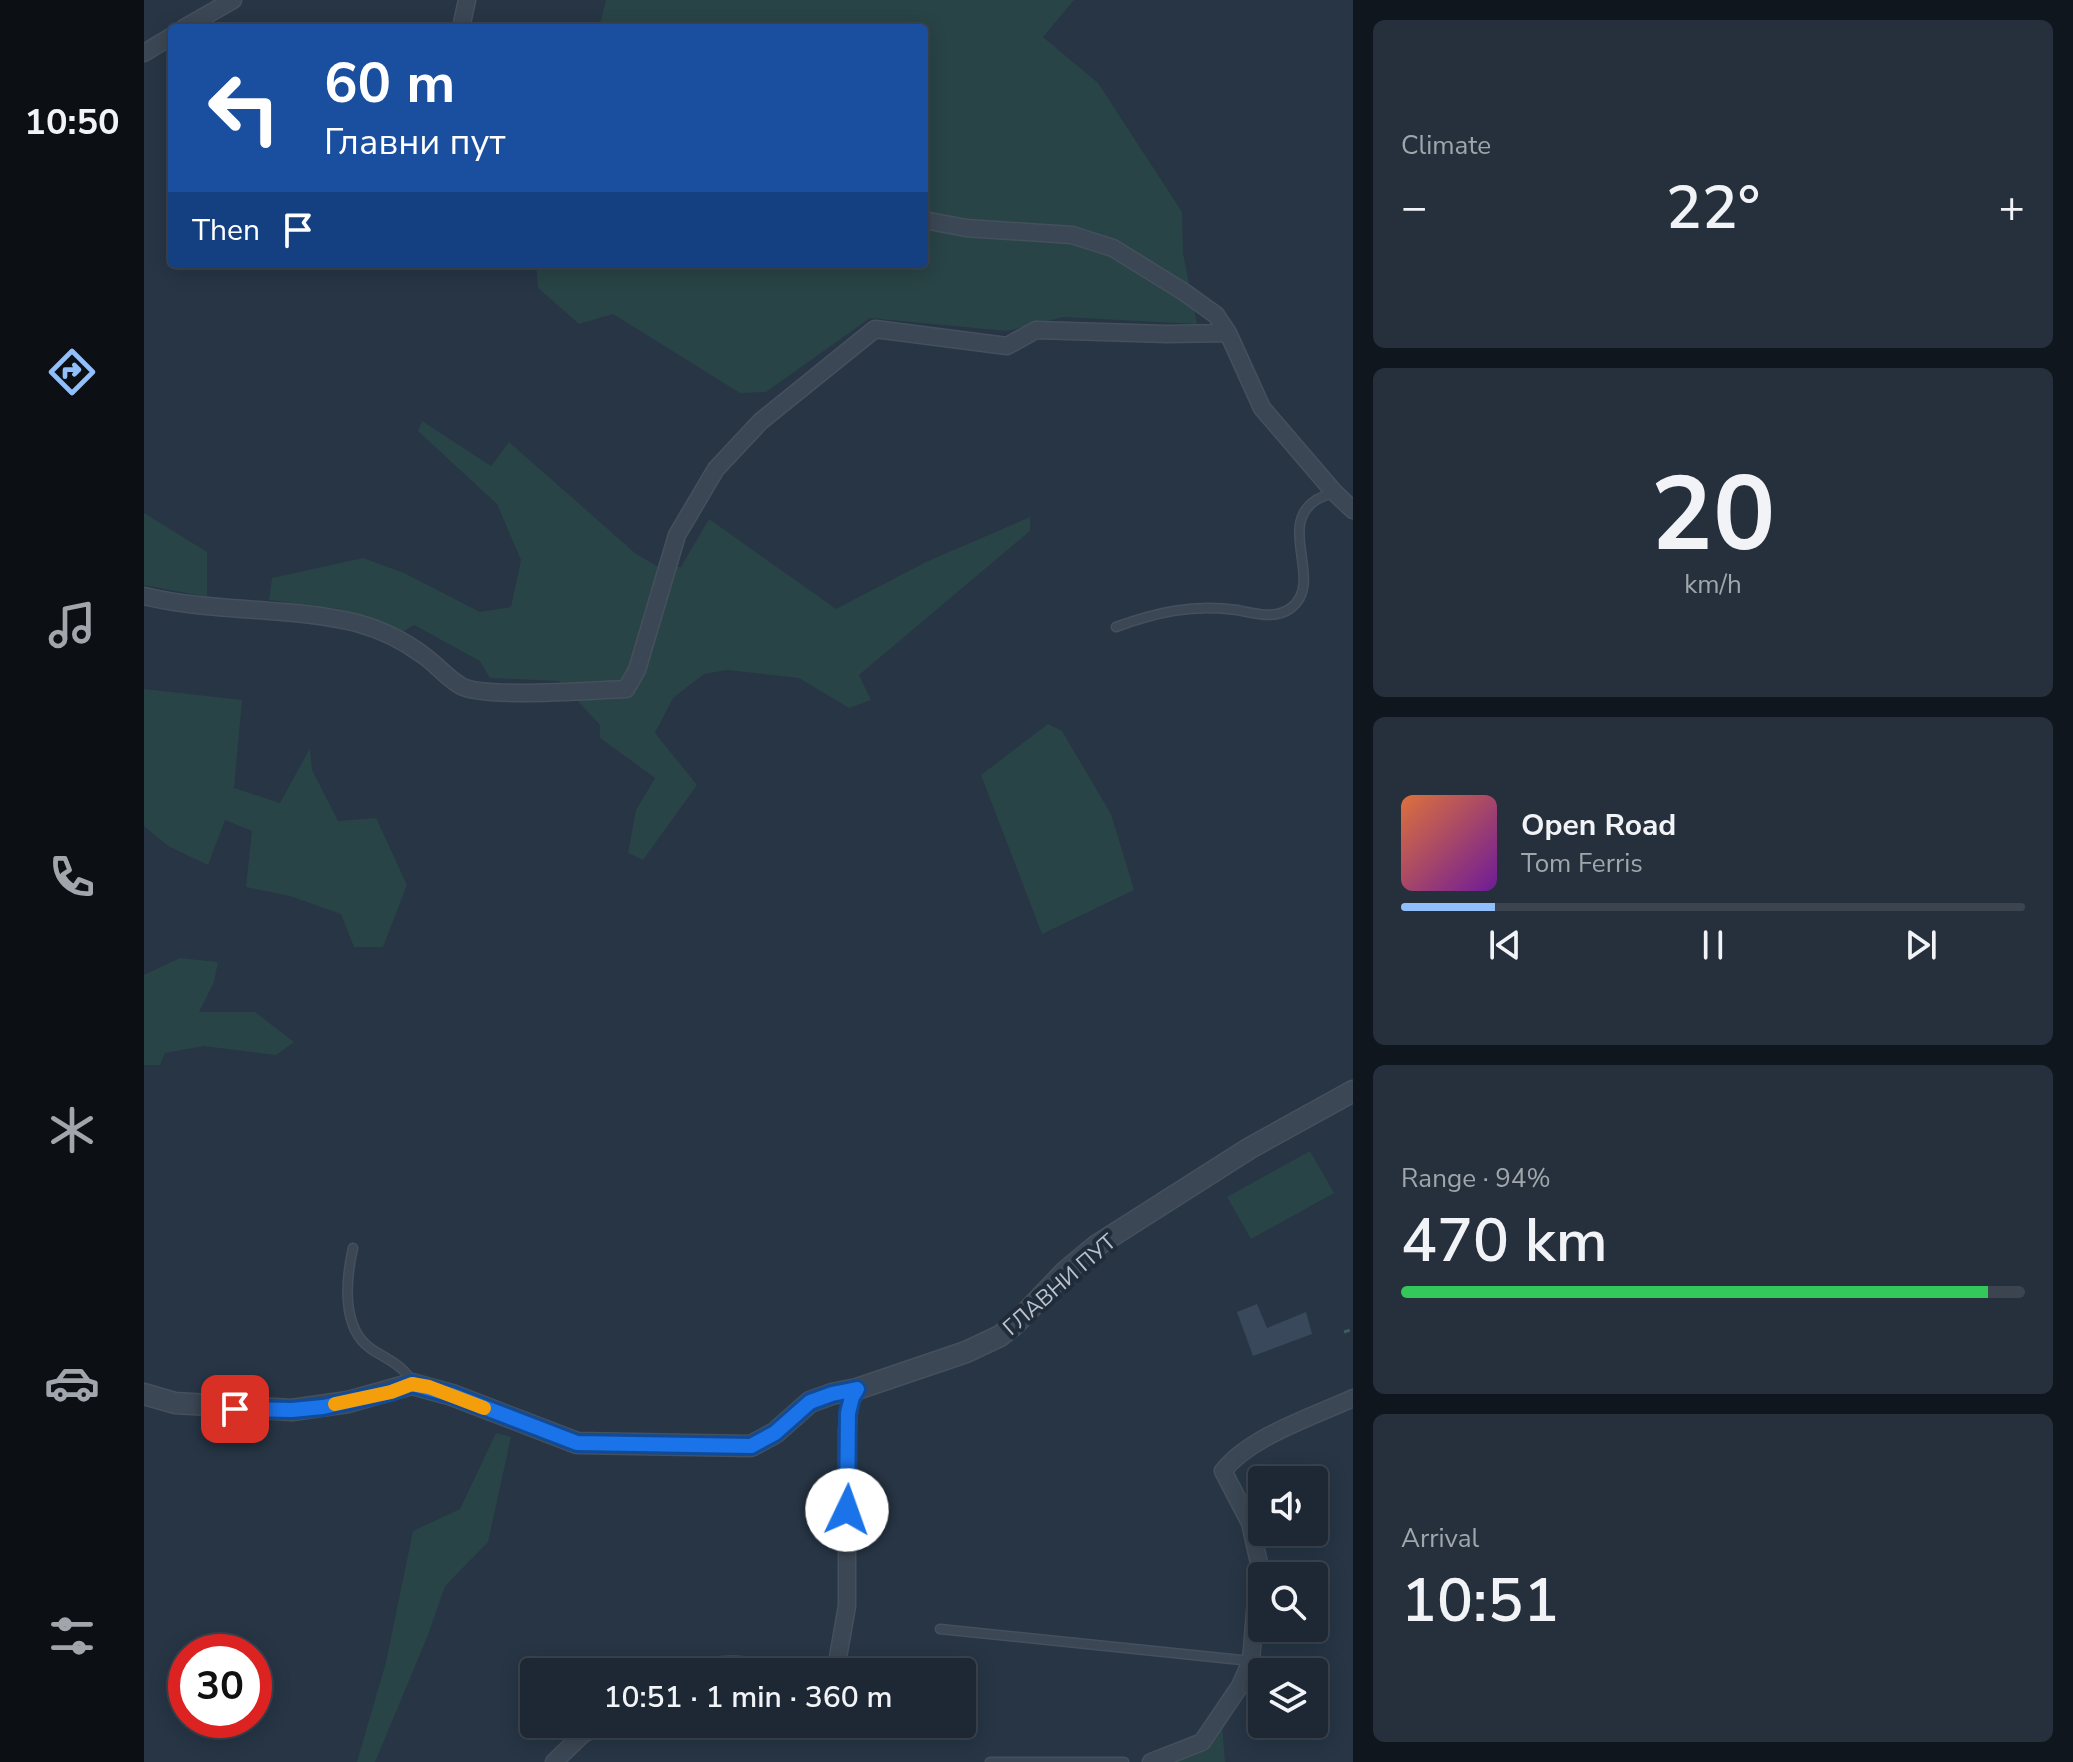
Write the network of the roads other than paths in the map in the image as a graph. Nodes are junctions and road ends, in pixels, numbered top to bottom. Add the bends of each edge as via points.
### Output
1 (233, 0) edge
2 (467, 0) edge
3 (191, 24) edge
4 (462, 24) edge
5 (168, 38) edge
6 (144, 53) edge
7 (928, 221) edge
8 (1228, 333) junction
9 (1334, 492) junction
10 (1353, 510) edge
11 (144, 596) edge
12 (1116, 627) dead end
13 (1353, 1091) edge
14 (353, 1248) dead end
15 (412, 1384) junction
16 (857, 1389) junction
17 (144, 1394) edge
18 (1353, 1398) edge
19 (940, 1629) dead end
20 (838, 1658) edge
21 (1251, 1658) edge
22 (1248, 1661) edge
23 (1248, 1668) edge
24 (579, 1738) edge
25 (554, 1762) edge
26 (990, 1762) edge
27 (1124, 1762) edge
28 (1151, 1762) edge

1 - 3 street
2 - 4 street
5 - 6 street
7 - 8 street via 1072,235 1113,248 1216,315
8 - 9 street via 1262,408
8 - 11 street via 1036,330 1007,346 875,329 761,421 716,469 677,535 637,670 626,689 487,692 462,686 421,653 359,624
9 - 10 street
9 - 12 lane via 1316,500 1303,517 1299,546 1304,582 1289,609 1263,615 1225,608 1178,609
13 - 16 street, ГЛАВНИ ПУТ via 1250,1148 1096,1246 1000,1336
14 - 15 lane via 348,1281 353,1324 362,1341 405,1372
15 - 16 street, ГЛАВНИ ПУТ via 577,1443 606,1445 751,1446 810,1402
15 - 17 street via 348,1402 292,1410 175,1403
16 - 20 street via 847,1429 847,1606
18 - 21 street via 1235,1456 1223,1471 1250,1523 1259,1563
19 - 22 lane
23 - 28 street via 1202,1742
24 - 25 street
26 - 27 lane

